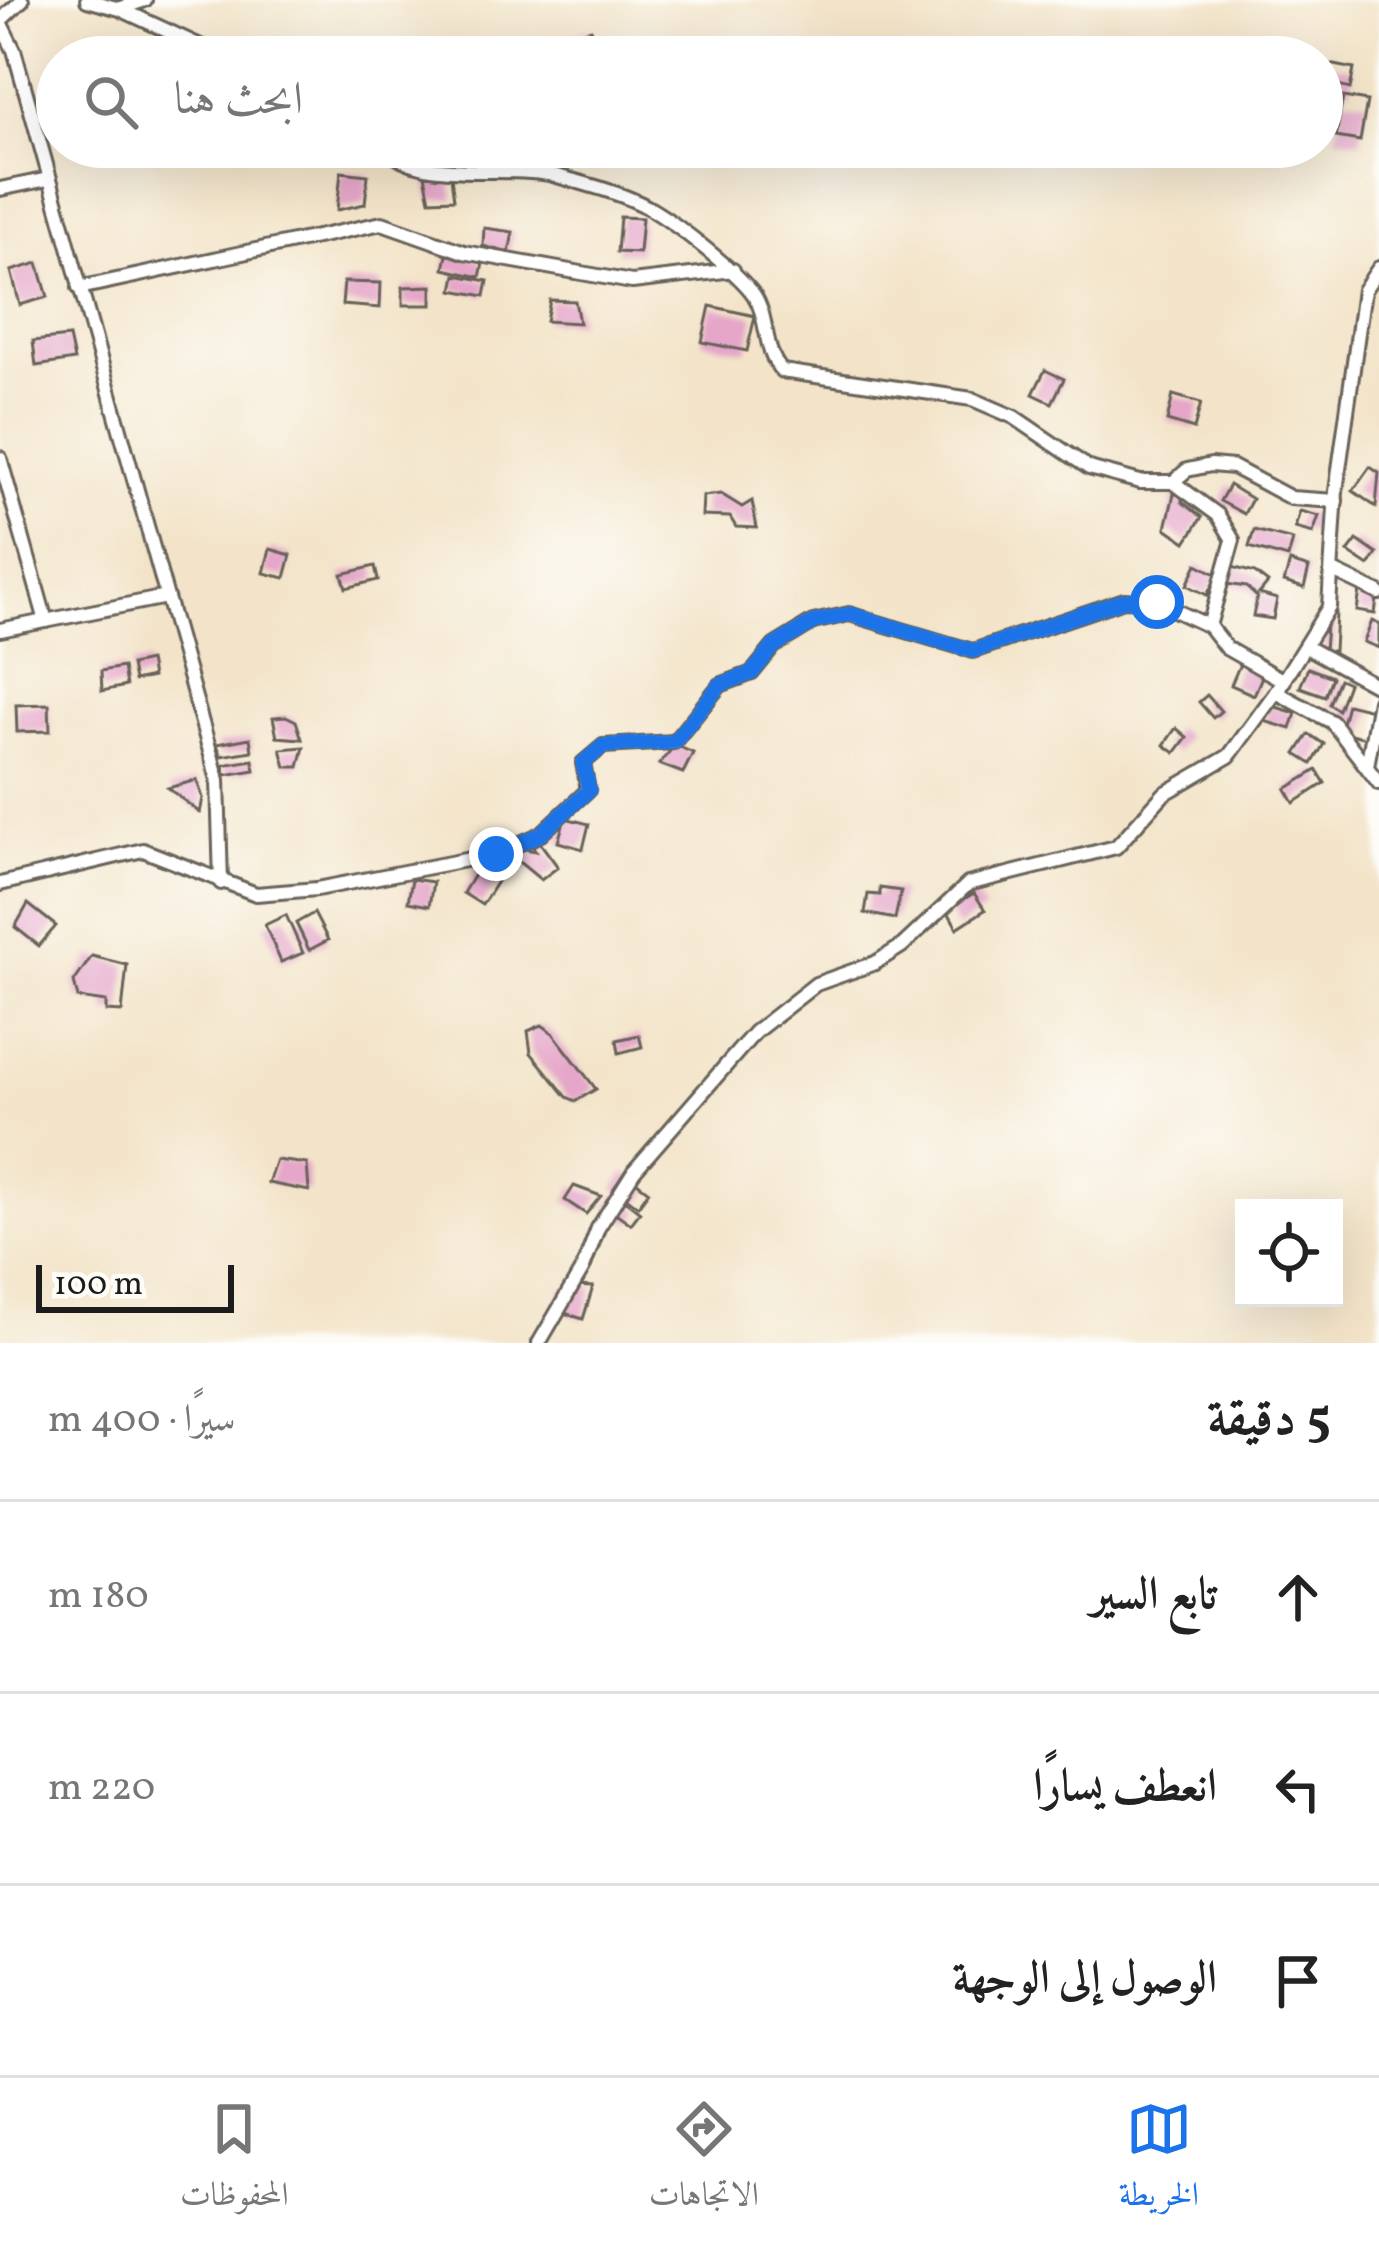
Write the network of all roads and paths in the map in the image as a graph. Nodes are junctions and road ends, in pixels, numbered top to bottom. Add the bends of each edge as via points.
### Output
1 (22, 0) edge
2 (87, 0) edge
3 (145, 0) edge
4 (120, 9) junction
5 (0, 22) edge
6 (178, 36) edge
7 (36, 133) edge
8 (45, 168) edge
9 (436, 168) edge
10 (48, 178) junction
11 (0, 189) edge
12 (733, 270) junction
13 (1377, 272) edge
14 (79, 288) junction
15 (0, 458) edge
16 (1173, 482) junction
17 (1336, 502) junction
18 (1335, 572) junction
19 (1379, 593) edge
20 (166, 597) junction
21 (46, 621) junction
22 (1209, 626) junction
23 (0, 630) edge
24 (1308, 648) junction
25 (1280, 686) junction
26 (1379, 687) edge
27 (1379, 701) edge
28 (1367, 766) junction
29 (1379, 783) edge
30 (221, 883) junction
31 (0, 884) edge
32 (539, 1343) edge

1 - 5 street
2 - 4 street
3 - 4 street
4 - 6 street
5 - 7 street
8 - 10 street
9 - 12 street via 542,172 647,206
10 - 11 street
10 - 14 street
12 - 14 street via 632,282 464,252 382,223
12 - 16 street via 758,300 782,371 972,399 1089,468
13 - 17 street via 1364,290
14 - 20 street
15 - 21 street
16 - 17 street via 1187,470 1233,467 1291,499
16 - 22 street via 1218,515 1233,540
17 - 18 street
18 - 19 street
18 - 24 street via 1329,607
20 - 21 street
20 - 30 street via 218,780
21 - 23 street
22 - 25 street
22 - 30 street via 1157,602 1124,600 973,651 850,614 814,622 774,646 752,673 720,685 674,742 603,746 583,763 589,790 541,834 496,854 317,889 256,894
24 - 25 street
24 - 26 street
25 - 28 street via 1332,722
25 - 32 street via 1229,755 1164,794 1116,847 968,884 902,946 816,984 755,1033 634,1172
27 - 28 street
28 - 29 street
30 - 31 street via 143,850

